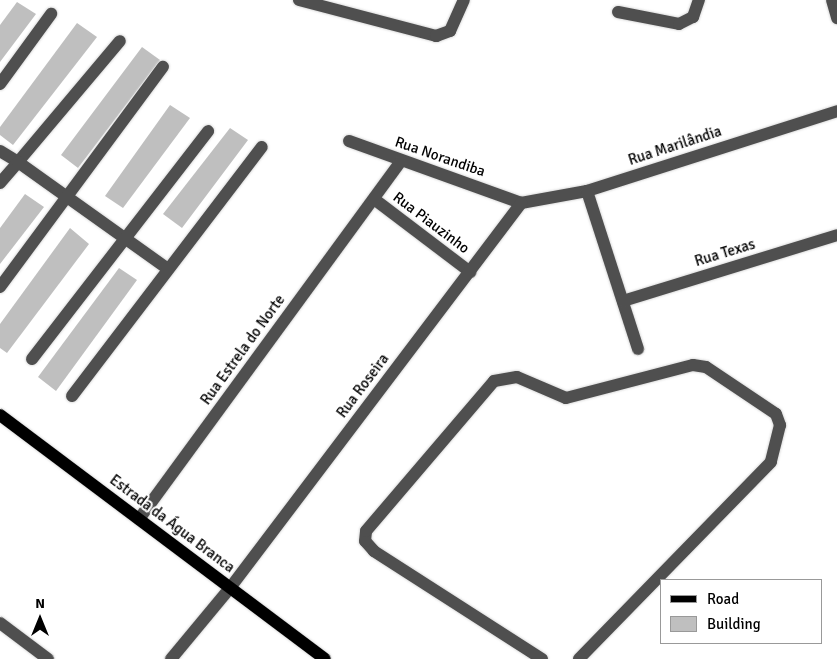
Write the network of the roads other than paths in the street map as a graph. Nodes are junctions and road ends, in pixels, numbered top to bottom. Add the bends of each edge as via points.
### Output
1 (298, 0) edge
2 (464, 0) edge
3 (699, 0) edge
4 (832, 0) edge
5 (318, 3) edge
6 (618, 12) dead end
7 (51, 14) dead end
8 (837, 18) edge
9 (120, 41) dead end
10 (163, 67) dead end
11 (0, 84) edge
12 (837, 111) edge
13 (208, 131) dead end
14 (349, 141) dead end
15 (262, 147) dead end
16 (0, 152) edge
17 (18, 162) junction
18 (400, 162) junction
19 (0, 182) edge
20 (587, 191) junction
21 (66, 198) junction
22 (374, 199) junction
23 (522, 203) junction
24 (837, 236) edge
25 (123, 237) junction
26 (168, 269) junction
27 (470, 272) junction
28 (0, 287) edge
29 (623, 301) junction
30 (638, 349) dead end
31 (32, 359) dead end
32 (72, 396) dead end
33 (0, 415) edge
34 (139, 519) junction
35 (230, 588) junction
36 (0, 623) edge
37 (48, 659) edge
38 (171, 659) edge
39 (326, 659) edge
40 (542, 659) edge
41 (579, 659) edge

1 - 5 street
2 - 5 street via 450,31 436,36
3 - 6 street via 693,17 679,24
4 - 8 street
7 - 11 street
9 - 17 street
10 - 21 street
12 - 20 street, Rua Marilândia
13 - 25 street
14 - 18 street, Rua Norandiba
15 - 26 street
16 - 17 street
17 - 19 street
17 - 21 street
18 - 22 street, Rua Estrela do Norte
18 - 23 street, Rua Norandiba
20 - 23 street, Rua Marilândia
20 - 29 street
21 - 25 street
21 - 28 street
22 - 27 street, Rua Piauzinho
22 - 34 street, Rua Estrela do Norte
23 - 27 street, Rua Roseira
24 - 29 street, Rua Texas
25 - 26 street
25 - 31 street
26 - 32 street
27 - 35 street, Rua Roseira
29 - 30 street
33 - 34 main road, Estrada da Água Branca
34 - 35 main road, Estrada da Água Branca
35 - 38 street, Rua Roseira
35 - 39 main road, Estrada da Água Branca
36 - 37 street
40 - 41 street via 374,551 366,541 366,531 494,381 518,377 566,398 693,365 706,367 776,414 780,426 771,462

